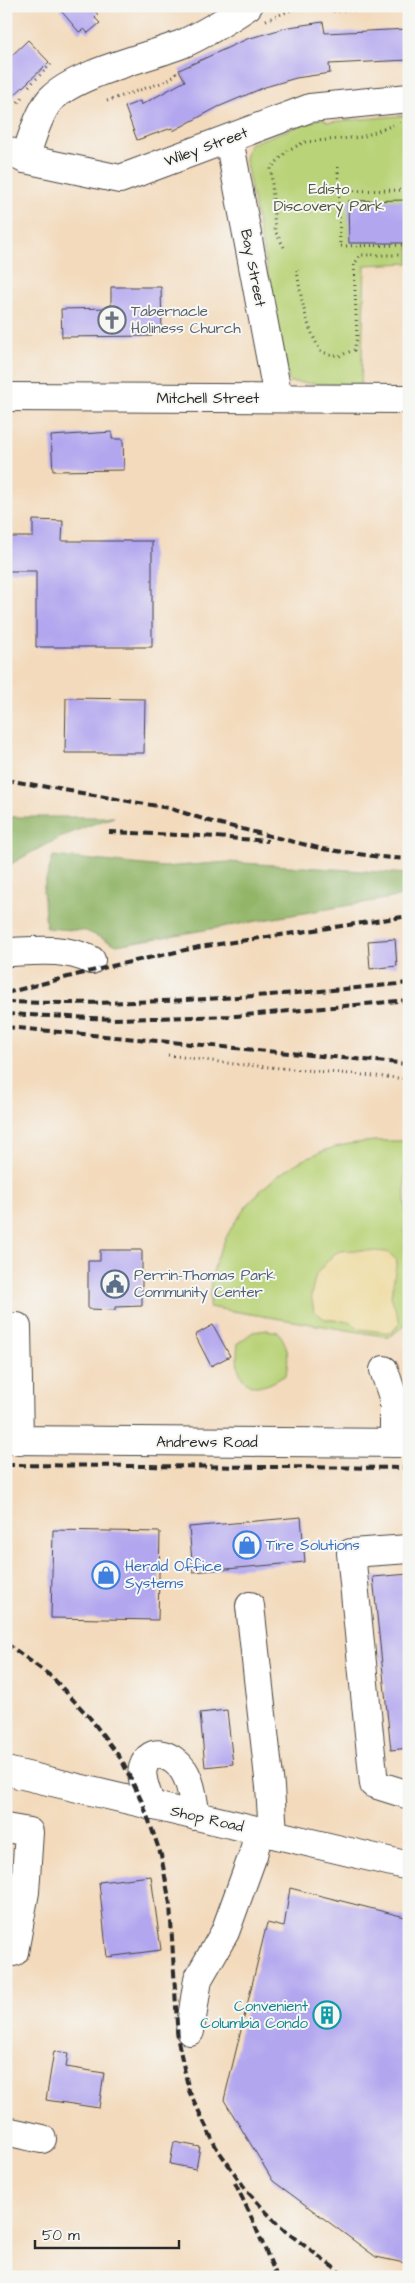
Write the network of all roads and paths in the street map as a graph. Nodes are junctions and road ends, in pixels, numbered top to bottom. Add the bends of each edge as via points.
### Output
1 (248, 6) edge
2 (331, 6) edge
3 (409, 9) edge
4 (409, 98) edge
5 (409, 124) edge
6 (229, 139) junction
7 (16, 155) edge
8 (338, 167) dead end
9 (409, 190) edge
10 (339, 191) junction
11 (409, 245) edge
12 (284, 247) dead end
13 (409, 255) edge
14 (298, 270) dead end
15 (6, 397) edge
16 (278, 398) junction
17 (409, 399) edge
18 (6, 952) edge
19 (91, 960) dead end
20 (168, 1055) dead end
21 (409, 1080) edge
22 (17, 1327) dead end
23 (384, 1370) dead end
24 (12, 1440) edge
25 (401, 1443) edge
26 (409, 1549) edge
27 (250, 1606) dead end
28 (6, 1770) edge
29 (409, 1795) edge
30 (151, 1806) junction
31 (196, 1816) junction
32 (6, 1828) edge
33 (266, 1832) junction
34 (409, 1866) edge
35 (16, 1890) edge
36 (6, 1951) edge
37 (190, 2031) dead end
38 (6, 2131) edge
39 (42, 2139) dead end

1 - 7 street via 183,43 70,84 49,101 30,139
2 - 3 path via 334,11
4 - 6 street, Wiley Street via 310,108
5 - 12 path via 395,124 362,137 304,142 288,150 271,168 275,231
6 - 7 street, Wiley Street via 120,179
6 - 16 street, Bay Street
8 - 10 path
9 - 10 path
10 - 11 path via 340,246
13 - 14 path via 360,256 354,264 357,338 354,350 339,356 320,352 310,333 301,301
15 - 16 street, Mitchell Street
16 - 17 street, Mitchell Street
18 - 19 street via 51,950 77,953
20 - 21 path
22 - 24 street
23 - 25 street via 394,1400
24 - 25 street, Andrews Road
26 - 29 street via 351,1553 374,1784
27 - 33 street via 270,1787
28 - 30 street, Shop Road
30 - 31 street, Shop Road
30 - 31 street via 142,1769 156,1754 166,1754 184,1772
31 - 33 street, Shop Road
32 - 35 street via 29,1832
33 - 34 street, Shop Road
33 - 37 street via 253,1855 225,1932 198,1978
35 - 36 street via 14,1952
38 - 39 street

